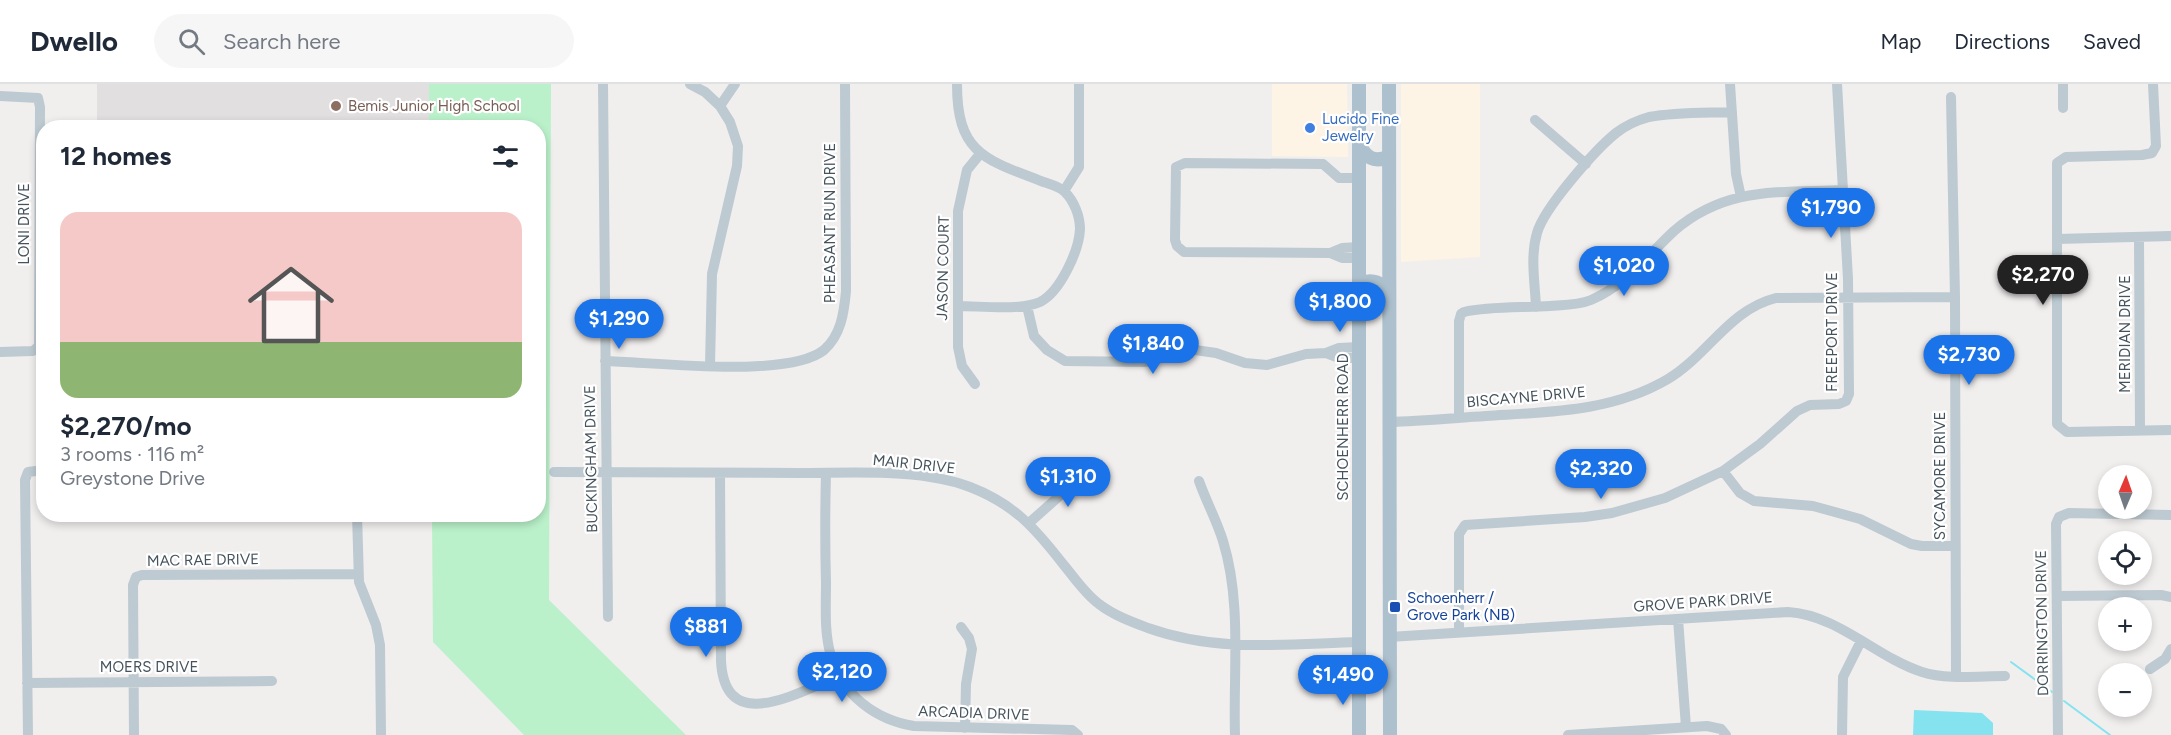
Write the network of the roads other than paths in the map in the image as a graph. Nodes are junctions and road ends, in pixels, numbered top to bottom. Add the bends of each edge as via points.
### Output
1 (603, 84) edge
2 (690, 84) edge
3 (735, 84) edge
4 (845, 84) edge
5 (957, 84) edge
6 (1079, 84) edge
7 (1359, 84) edge
8 (1389, 84) edge
9 (1730, 84) edge
10 (1837, 84) edge
11 (2063, 84) edge
12 (2153, 84) edge
13 (0, 96) edge
14 (1951, 97) dead end
15 (720, 106) junction
16 (2063, 108) dead end
17 (1732, 112) junction
18 (40, 120) edge
19 (1535, 120) dead end
20 (1359, 142) junction
21 (980, 154) junction
22 (1389, 156) junction
23 (1586, 164) junction
24 (1359, 178) junction
25 (1842, 190) junction
26 (1064, 191) junction
27 (1741, 197) junction
28 (2171, 236) edge
29 (2139, 237) junction
30 (2057, 239) junction
31 (1359, 253) junction
32 (1359, 284) junction
33 (1389, 295) junction
34 (1848, 297) junction
35 (1955, 297) junction
36 (958, 306) junction
37 (1028, 306) junction
38 (1536, 307) junction
39 (36, 350) edge
40 (0, 351) edge
41 (1359, 353) junction
42 (605, 361) junction
43 (710, 366) junction
44 (975, 384) dead end
45 (1459, 418) junction
46 (1389, 422) junction
47 (2140, 430) junction
48 (2171, 430) edge
49 (1078, 469) dead end
50 (36, 471) edge
51 (1723, 471) junction
52 (554, 472) dead end
53 (608, 472) junction
54 (720, 473) junction
55 (826, 473) junction
56 (1199, 481) dead end
57 (2171, 515) edge
58 (357, 522) edge
59 (1029, 523) junction
60 (1955, 546) junction
61 (357, 574) junction
62 (2058, 596) junction
63 (2171, 597) edge
64 (608, 617) dead end
65 (1678, 618) junction
66 (962, 627) dead end
67 (1459, 633) junction
68 (1389, 637) junction
69 (1861, 641) junction
70 (1359, 642) junction
71 (1234, 646) junction
72 (2171, 650) edge
73 (2152, 668) edge
74 (838, 676) junction
75 (1956, 676) junction
76 (2005, 676) dead end
77 (272, 681) dead end
78 (27, 682) junction
79 (134, 682) junction
80 (1686, 727) junction
81 (965, 729) junction
82 (1602, 734) edge
83 (1726, 734) edge
84 (28, 735) edge
85 (134, 735) edge
86 (381, 735) edge
87 (1078, 735) edge
88 (1235, 735) edge
89 (1359, 735) edge
90 (1389, 735) edge
91 (1568, 735) edge
92 (1842, 735) edge
93 (2058, 735) edge

1 - 42 street, BUCKINGHAM DRIVE
2 - 15 street
3 - 15 street
4 - 43 street, PHEASANT RUN DRIVE via 846,291 837,333 825,349 807,360 781,365
5 - 21 street via 963,125
6 - 26 street via 1079,167
7 - 20 main road, SCHOENHERR ROAD
8 - 22 main road
9 - 17 street
10 - 25 street, FREEPORT DRIVE
11 - 16 street
12 - 30 street via 2156,146 2152,153 2066,157 2057,163
13 - 18 street, LONI DRIVE via 38,98
14 - 35 street, SYCAMORE DRIVE
15 - 43 street via 735,134 738,156 712,274
17 - 23 street via 1648,117 1617,132
17 - 27 street
19 - 23 street
20 - 22 main road via 1371,159
20 - 24 main road, SCHOENHERR ROAD
21 - 26 street via 1001,167
21 - 36 street, JASON COURT via 967,170 958,211
22 - 33 main road
23 - 38 street via 1549,208 1539,227 1533,260
24 - 31 main road, SCHOENHERR ROAD
24 - 31 street via 1339,178 1323,164 1185,163 1176,167 1174,240 1184,252 1330,253 1342,248
25 - 27 street via 1773,191
25 - 34 street, FREEPORT DRIVE
26 - 37 street via 1080,220 1079,237 1060,285 1053,294
27 - 38 street via 1717,205 1684,224 1625,280 1589,301
28 - 29 street
29 - 30 street
29 - 47 street, MERIDIAN DRIVE
30 - 47 street via 2057,424 2067,432
31 - 32 main road, SCHOENHERR ROAD
32 - 33 main road via 1376,281
32 - 41 main road, SCHOENHERR ROAD
33 - 46 main road
34 - 35 street, BISCAYNE DRIVE
34 - 45 street, BISCAYNE DRIVE via 1784,297 1760,303 1742,314 1681,371 1615,402 1570,411
34 - 51 street, FREEPORT DRIVE via 1846,401 1797,411
35 - 60 street, SYCAMORE DRIVE
36 - 37 street
36 - 44 street, JASON COURT via 959,355
37 - 41 street via 1034,336 1047,350 1065,360 1145,362 1195,350 1267,365 1339,348
38 - 45 street via 1461,314
39 - 40 street, LONI DRIVE
41 - 70 main road, SCHOENHERR ROAD
42 - 43 street, PHEASANT RUN DRIVE
42 - 53 street, BUCKINGHAM DRIVE
45 - 46 street, BISCAYNE DRIVE
46 - 68 main road
47 - 48 street
49 - 59 street via 1065,491
50 - 78 street via 28,472 25,480
51 - 60 street via 1740,493 1754,501 1813,506 1860,519 1911,544
51 - 67 street via 1665,498 1612,513 1465,525 1459,534
52 - 53 street, MAIR DRIVE
53 - 54 street, MAIR DRIVE
53 - 64 street, BUCKINGHAM DRIVE
54 - 55 street, MAIR DRIVE
54 - 74 street via 724,686 740,704 755,707
55 - 59 street, MAIR DRIVE via 903,475 954,482 996,500
55 - 74 street, ARCADIA DRIVE via 826,627
56 - 71 street via 1223,542 1230,574 1235,609
57 - 62 street, DORRINGTON DRIVE via 2069,513 2060,517 2056,524
58 - 61 street
59 - 71 street, MAIR DRIVE via 1099,604 1162,633
60 - 75 street, SYCAMORE DRIVE
61 - 79 street, MAC RAE DRIVE via 139,575 133,585
61 - 86 street via 380,645
62 - 63 street
62 - 93 street, DORRINGTON DRIVE
65 - 67 street, GROVE PARK DRIVE
65 - 69 street, GROVE PARK DRIVE via 1801,613
65 - 80 street
66 - 81 street via 972,649
67 - 68 street, GROVE PARK DRIVE
68 - 90 main road
69 - 75 street, GROVE PARK DRIVE via 1922,672
69 - 92 street via 1843,677
70 - 71 street, MAIR DRIVE
70 - 89 main road, SCHOENHERR ROAD
71 - 88 street
72 - 73 street
74 - 81 street, ARCADIA DRIVE via 863,705 888,720
75 - 76 street, GROVE PARK DRIVE
77 - 79 street, MOERS DRIVE
78 - 79 street, MOERS DRIVE
78 - 84 street
79 - 85 street, MAC RAE DRIVE
80 - 82 street
80 - 83 street via 1715,727
81 - 87 street, ARCADIA DRIVE via 1072,730
82 - 91 street

